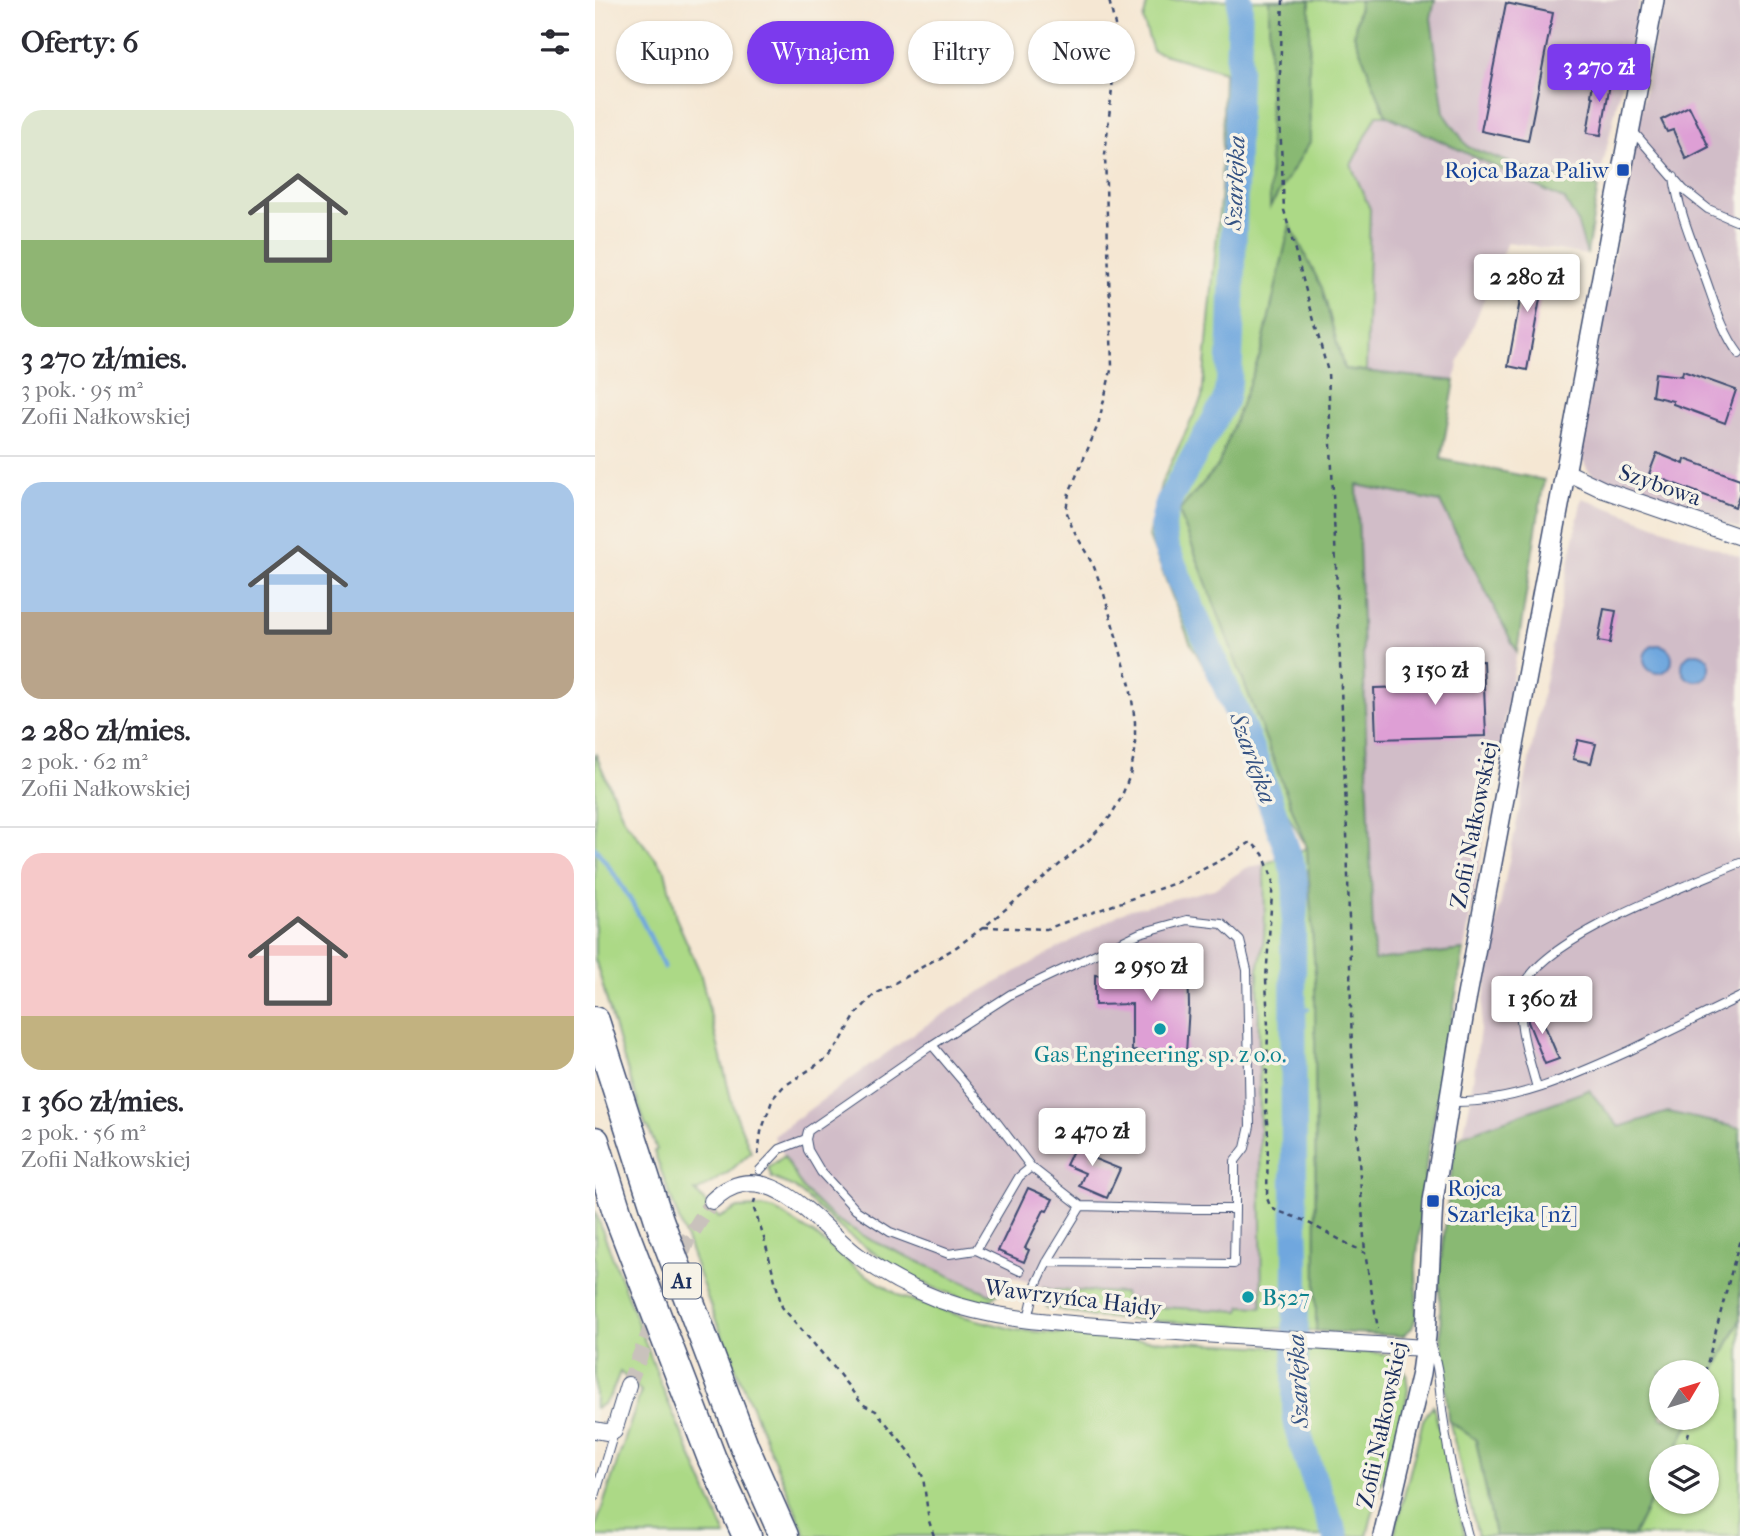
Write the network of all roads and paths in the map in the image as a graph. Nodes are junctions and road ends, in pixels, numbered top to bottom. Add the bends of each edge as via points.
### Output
1 (1109, 0) edge
2 (1283, 0) edge
3 (1654, 0) edge
4 (1630, 128) junction
5 (1674, 177) junction
6 (1740, 221) edge
7 (1739, 354) edge
8 (1566, 472) junction
9 (1740, 537) edge
10 (1740, 863) edge
11 (984, 927) junction
12 (1740, 998) edge
13 (595, 1021) edge
14 (932, 1045) junction
15 (1537, 1088) junction
16 (1448, 1102) junction
17 (806, 1139) junction
18 (595, 1141) edge
19 (1031, 1167) junction
20 (760, 1177) junction
21 (712, 1200) tunnel mouth
22 (1081, 1206) junction
23 (1235, 1209) junction
24 (1740, 1239) edge
25 (976, 1250) junction
26 (1364, 1253) junction
27 (1047, 1262) junction
28 (1020, 1271) dead end
29 (1028, 1319) junction
30 (1425, 1342) junction
31 (1381, 1345) junction
32 (1708, 1360) edge
33 (628, 1385) tunnel mouth
34 (595, 1430) edge
35 (614, 1431) junction
36 (595, 1496) edge
37 (747, 1536) edge
38 (784, 1536) edge
39 (934, 1536) edge
40 (1383, 1536) edge
41 (1468, 1536) edge

1 - 11 path via 1116,50 1105,155 1112,366 1098,425 1066,510 1094,567 1131,685 1135,751 1130,775 1110,817 1088,841
2 - 26 path via 1279,99 1284,210 1328,372 1352,1053
3 - 4 street, Zofii Nałkowskiej
4 - 5 lane
4 - 8 street, Zofii Nałkowskiej
5 - 6 lane via 1708,209
5 - 7 lane via 1677,199 1715,304
8 - 9 street, Szybowa via 1604,490
8 - 16 street, Zofii Nałkowskiej
10 - 15 lane via 1584,933 1536,968 1523,987 1519,1006
11 - 20 path via 874,995 829,1057 773,1098 761,1132
11 - 26 path via 1046,929 1178,882 1251,842 1263,854 1273,880 1266,979 1267,1198 1275,1210
12 - 15 lane via 1584,1072
13 - 38 highway, A1 via 659,1220 745,1448
14 - 17 lane via 808,1131
14 - 19 lane
14 - 23 lane via 1011,994 1140,933 1187,920 1222,924 1240,941 1247,970 1250,1126 1245,1148 1235,1161
15 - 16 lane via 1470,1103
16 - 30 street, Zofii Nałkowskiej via 1433,1201
17 - 20 lane via 781,1149
17 - 25 lane via 821,1172 856,1210 890,1232 949,1254
18 - 37 highway, A1 via 682,1382
19 - 22 lane
19 - 25 lane via 1019,1177
20 - 21 street via 730,1186
20 - 29 street, Wawrzyńca Hajdy via 888,1275 941,1300
20 - 39 path via 753,1206 782,1307 862,1404 876,1411 910,1452 923,1477
22 - 23 lane
22 - 27 lane
23 - 27 lane via 1234,1264
24 - 32 path
25 - 28 lane
26 - 31 path
27 - 29 lane
29 - 31 street, Wawrzyńca Hajdy
30 - 31 street
30 - 40 street, Zofii Nałkowskiej via 1415,1405
30 - 41 lane via 1435,1354 1444,1427
33 - 35 street
34 - 35 street
35 - 36 lane

